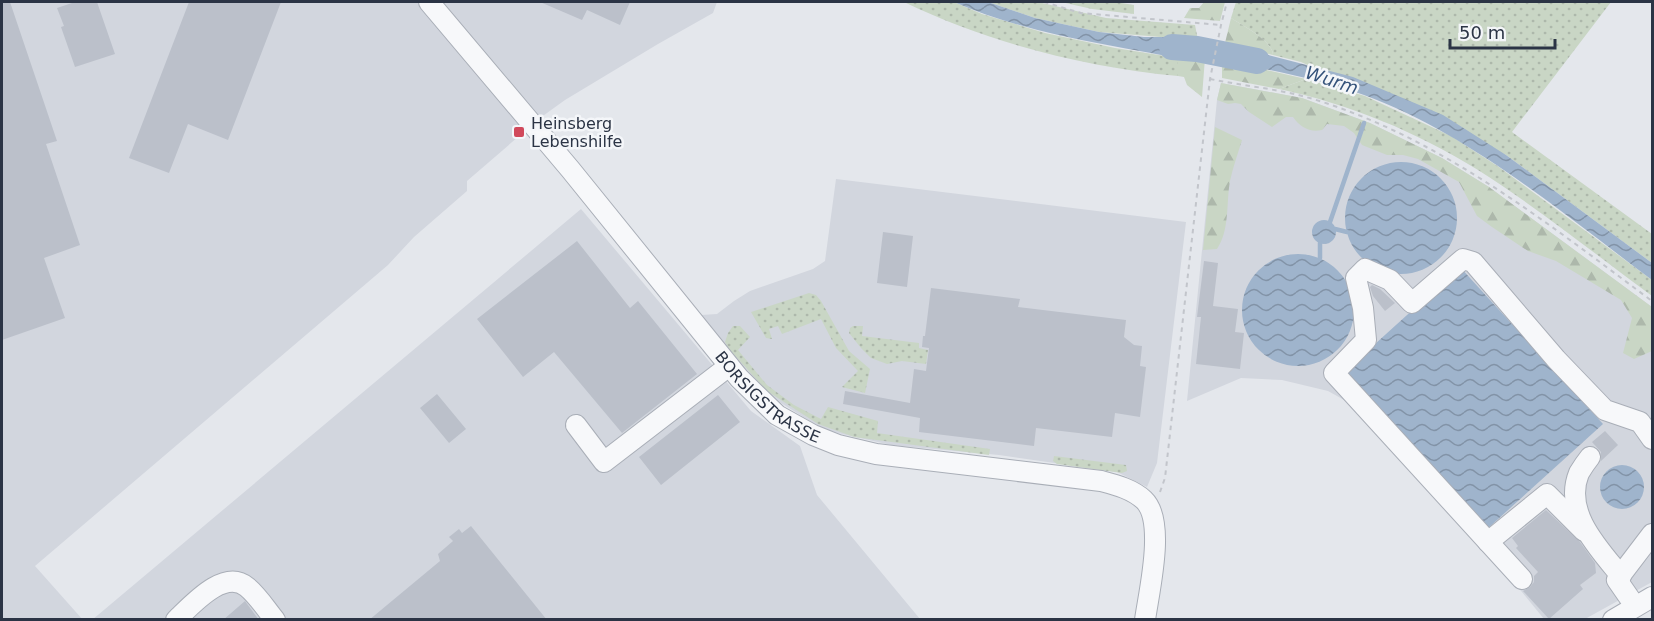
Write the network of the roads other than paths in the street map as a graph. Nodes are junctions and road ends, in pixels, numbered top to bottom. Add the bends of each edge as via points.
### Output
1 (429, 2) edge
2 (729, 366) junction
3 (576, 425) dead end
4 (1653, 439) edge
5 (1590, 457) dead end
6 (1586, 533) junction
7 (1653, 534) edge
8 (1488, 542) junction
9 (1621, 576) junction
10 (1522, 579) dead end
11 (1653, 597) edge
12 (1635, 606) junction
13 (176, 620) edge
14 (275, 620) edge
15 (1145, 620) edge
16 (1613, 620) edge

1 - 2 street, BORSIGSTRASSE
2 - 3 street via 604,462
2 - 15 street, BORSIGSTRASSE via 777,415 838,445 876,454 1101,481 1128,489 1144,500 1155,522
4 - 8 street via 1640,422 1605,410 1473,262 1463,259 1412,303 1390,280 1365,269 1356,278 1366,340 1334,373
5 - 6 street via 1579,473 1575,493
6 - 8 street via 1547,494
6 - 9 street
7 - 9 street
8 - 10 street
9 - 12 street via 1617,580
11 - 12 street
12 - 16 street
13 - 14 street via 212,588 237,582 246,586

